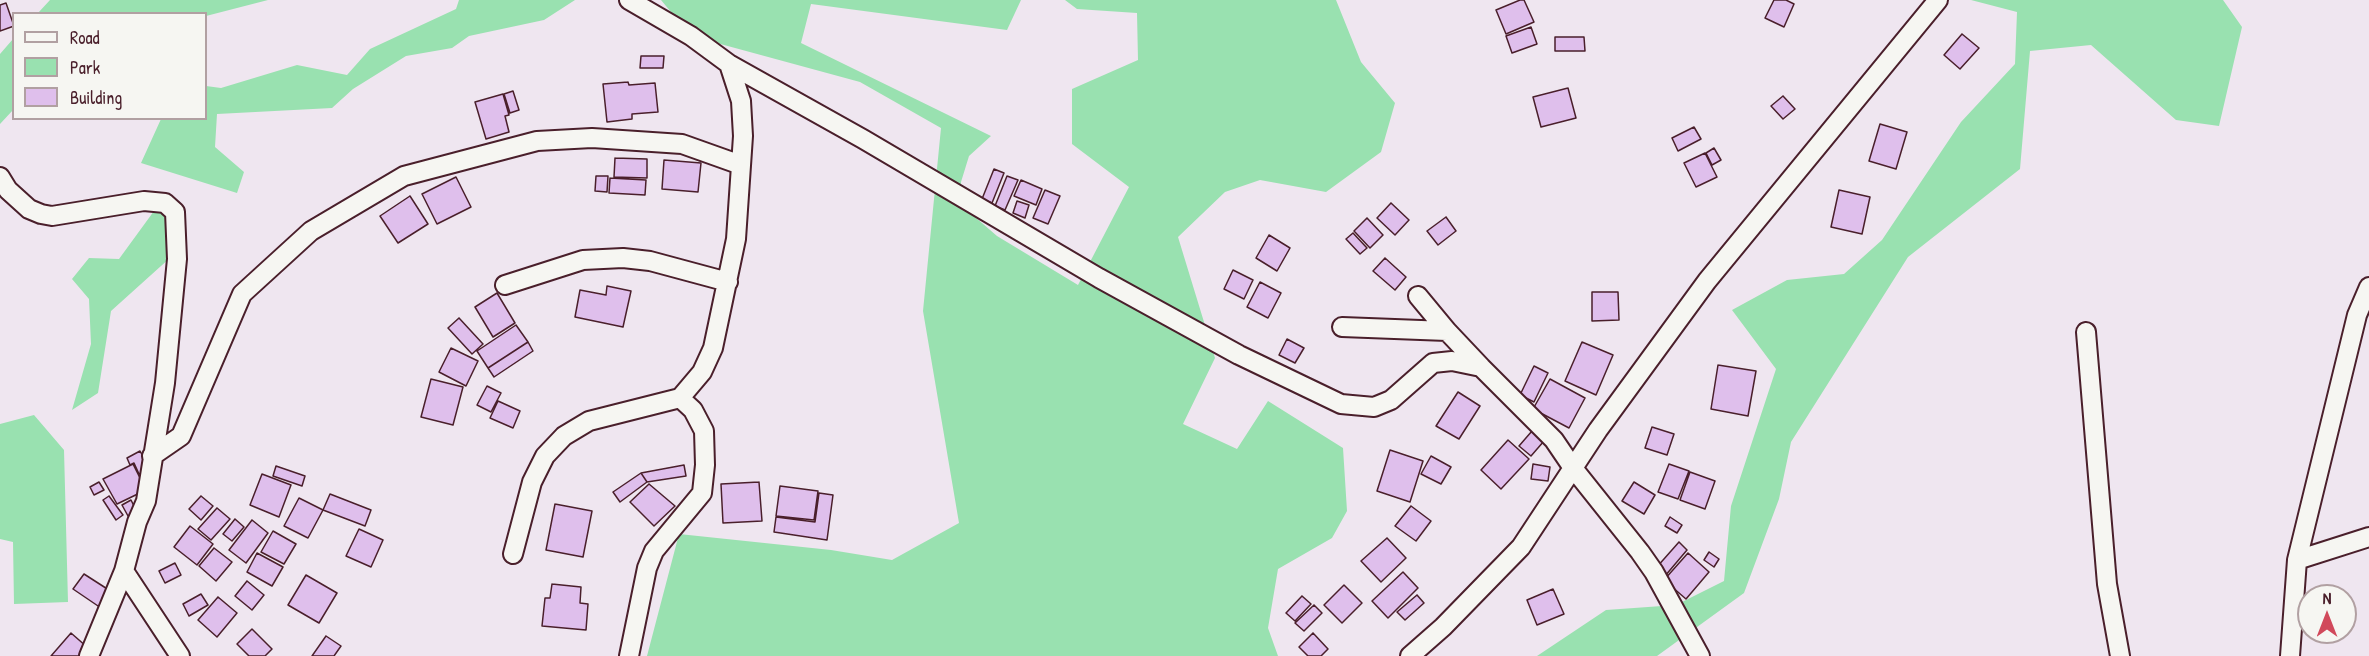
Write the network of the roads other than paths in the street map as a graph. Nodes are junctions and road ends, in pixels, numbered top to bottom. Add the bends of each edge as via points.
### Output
1 (629, 0) edge
2 (1938, 0) edge
3 (729, 64) junction
4 (741, 165) junction
5 (0, 177) edge
6 (728, 282) junction
7 (505, 285) dead end
8 (2369, 286) edge
9 (1418, 296) dead end
10 (1342, 327) dead end
11 (1447, 331) junction
12 (2086, 332) dead end
13 (1481, 367) junction
14 (680, 398) junction
15 (152, 456) junction
16 (1572, 468) junction
17 (2369, 537) edge
18 (513, 554) dead end
19 (2297, 560) junction
20 (124, 571) junction
21 (89, 656) edge
22 (180, 656) edge
23 (629, 656) edge
24 (1410, 656) edge
25 (1700, 656) edge
26 (2120, 656) edge
27 (2290, 656) edge

1 - 3 street via 691,36
2 - 16 street via 1707,281
3 - 4 street via 741,101
3 - 13 street via 1099,278 1239,355 1341,404 1374,407 1391,400 1433,363 1452,361
4 - 6 street via 736,239
4 - 15 street via 682,144 592,138 537,141 404,177 311,231 242,294 181,436
5 - 15 street via 29,209 41,214 52,216 144,201 165,203 175,212 177,258 165,383
6 - 7 street via 650,261 622,258 583,260
6 - 14 street via 713,348 702,372
8 - 19 street via 2357,315
9 - 11 street
10 - 11 street
11 - 13 street
12 - 26 street via 2106,584
13 - 16 street via 1554,440
14 - 18 street via 589,421 564,436 545,456 532,482
14 - 23 street via 693,410 704,431 702,493 654,551
15 - 20 street via 146,501
16 - 24 street via 1521,547
16 - 25 street via 1654,572
17 - 19 street
19 - 27 street
20 - 21 street
20 - 22 street

